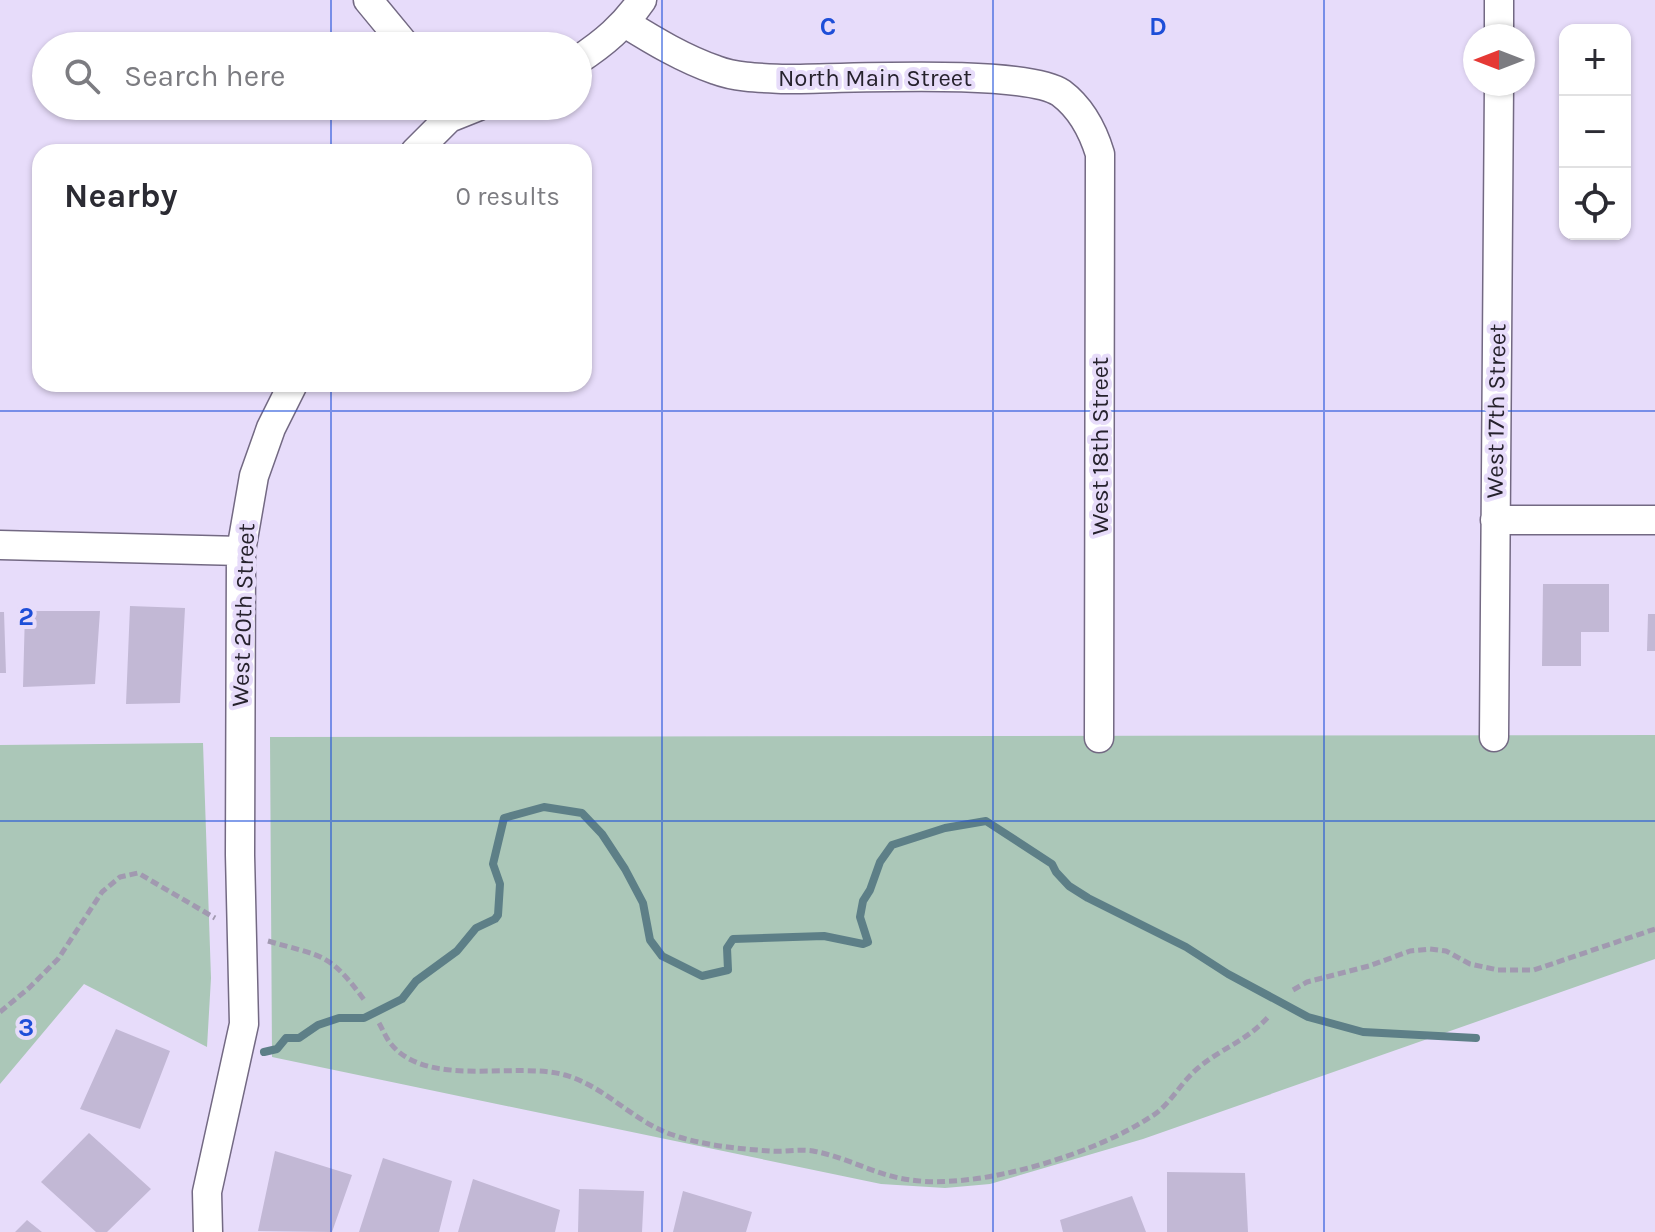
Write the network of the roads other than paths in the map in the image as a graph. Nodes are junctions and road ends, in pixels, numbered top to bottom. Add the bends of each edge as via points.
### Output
1 (368, 0) edge
2 (642, 0) edge
3 (1499, 0) edge
4 (625, 23) junction
5 (1499, 24) edge
6 (394, 32) edge
7 (592, 50) edge
8 (1499, 96) edge
9 (439, 120) edge
10 (421, 144) edge
11 (1100, 154) joint
12 (289, 392) edge
13 (1495, 520) junction
14 (1655, 520) edge
15 (0, 545) edge
16 (241, 551) junction
17 (1494, 737) dead end
18 (1099, 738) dead end
19 (208, 1232) edge

1 - 6 street
2 - 4 street
3 - 5 street
4 - 7 street
4 - 11 street, North Main Street via 717,71 751,77 996,78 1034,83 1059,92 1078,110
8 - 13 street, West 17th Street
9 - 10 street
11 - 18 street, West 18th Street
12 - 16 street, West 20th Street via 254,476
13 - 14 street
13 - 17 street, West 17th Street
15 - 16 street
16 - 19 street, West 20th Street via 244,1024 207,1192

